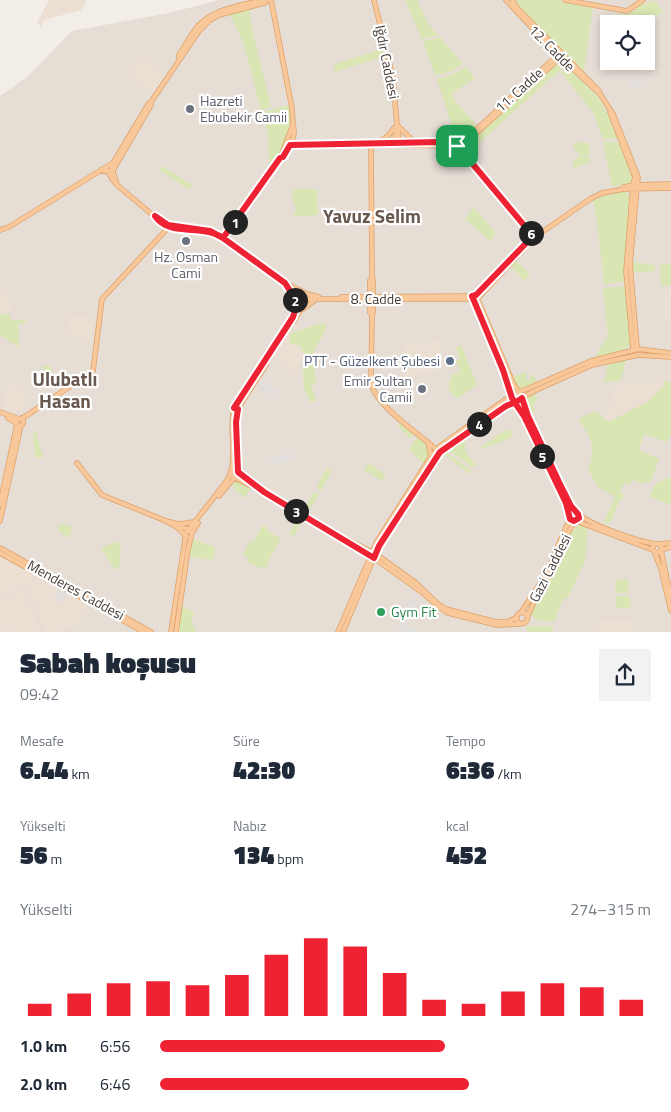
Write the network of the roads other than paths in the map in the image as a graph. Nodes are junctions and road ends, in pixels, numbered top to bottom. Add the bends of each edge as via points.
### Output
1 (267, 0) edge
2 (374, 0) edge
3 (506, 0) edge
4 (512, 0) edge
5 (566, 0) edge
6 (643, 0) edge
7 (552, 49) junction
8 (561, 55) junction
9 (554, 61) junction
10 (567, 63) junction
11 (600, 94) junction
12 (610, 112) junction
13 (293, 125) junction
14 (397, 126) junction
15 (294, 133) junction
16 (415, 142) junction
17 (301, 143) junction
18 (289, 144) junction
19 (307, 144) junction
20 (375, 144) junction
21 (398, 144) junction
22 (458, 148) junction
23 (109, 169) junction
24 (640, 186) junction
25 (671, 186) edge
26 (632, 187) junction
27 (624, 189) junction
28 (612, 190) junction
29 (632, 196) junction
30 (168, 226) junction
31 (0, 230) edge
32 (535, 235) junction
33 (223, 238) junction
34 (285, 283) junction
35 (289, 289) junction
36 (302, 292) junction
37 (299, 297) junction
38 (306, 297) junction
39 (475, 297) junction
40 (372, 298) junction
41 (317, 299) junction
42 (298, 310) junction
43 (635, 350) junction
44 (671, 353) edge
45 (637, 355) junction
46 (671, 357) edge
47 (519, 392) junction
48 (511, 395) junction
49 (522, 398) junction
50 (514, 402) junction
51 (236, 411) junction
52 (0, 414) edge
53 (26, 416) junction
54 (19, 418) junction
55 (20, 423) junction
56 (426, 440) junction
57 (440, 449) junction
58 (431, 458) junction
59 (77, 463) dead end
60 (238, 472) junction
61 (231, 473) junction
62 (235, 477) junction
63 (264, 492) junction
64 (0, 504) edge
65 (578, 513) junction
66 (570, 517) junction
67 (0, 521) edge
68 (166, 521) junction
69 (576, 521) junction
70 (194, 522) junction
71 (178, 524) junction
72 (191, 533) junction
73 (186, 535) junction
74 (657, 544) junction
75 (671, 545) edge
76 (0, 548) edge
77 (661, 550) junction
78 (654, 551) junction
79 (0, 553) edge
80 (373, 555) junction
81 (671, 598) edge
82 (96, 603) junction
83 (446, 610) junction
84 (522, 611) junction
85 (671, 611) edge
86 (528, 616) junction
87 (516, 617) junction
88 (519, 624) junction
89 (175, 629) edge
90 (144, 632) edge
91 (151, 632) edge
92 (170, 632) edge
93 (338, 632) edge
94 (343, 632) edge

1 - 13 main road via 292,105
1 - 23 main road via 209,19 179,58
2 - 14 main road, Iğdır Caddesi via 394,84
3 - 7 main road, 12. Cadde
4 - 8 main road, 12. Cadde
5 - 6 main road via 627,11
7 - 8 main road, 12. Cadde
7 - 9 main road
8 - 9 main road, 11. Cadde
8 - 10 main road, 12. Cadde
8 - 11 main road, 12. Cadde
9 - 10 main road
9 - 22 main road, 11. Cadde
10 - 11 main road, 12. Cadde
11 - 12 main road, 12. Cadde
12 - 24 main road, 12. Cadde
12 - 26 main road, 12. Cadde via 635,175
13 - 15 main road
13 - 18 main road
14 - 16 main road
14 - 20 main road
14 - 21 main road, Iğdır Caddesi
15 - 17 main road
15 - 18 main road
16 - 21 main road
16 - 22 main road via 444,143
17 - 18 main road
17 - 19 main road
18 - 19 main road
18 - 33 main road
19 - 20 main road
20 - 21 main road
20 - 40 main road
21 - 22 main road
22 - 32 main road
23 - 30 main road via 117,184
23 - 31 main road via 101,170
24 - 25 main road
24 - 26 main road
24 - 43 main road via 630,264
26 - 27 main road
26 - 28 main road
26 - 29 main road, 12. Cadde
27 - 28 main road
27 - 29 main road
28 - 32 main road via 590,197
29 - 43 main road, 12. Cadde via 626,270
30 - 33 main road, 8. Cadde via 190,228
30 - 53 main road via 102,299 93,370
32 - 39 main road
33 - 34 main road, 8. Cadde
34 - 35 main road, 8. Cadde
34 - 36 main road, 8. Cadde
35 - 37 main road, 8. Cadde
35 - 42 main road
36 - 37 main road
36 - 38 main road, 8. Cadde
37 - 38 main road, 8. Cadde
37 - 42 main road
38 - 40 main road, 8. Cadde
38 - 41 main road, 8. Cadde
38 - 42 main road
39 - 40 main road, 8. Cadde
39 - 47 main road
39 - 48 main road
40 - 41 main road, 8. Cadde
40 - 56 main road via 373,390 380,401
41 - 42 main road
42 - 51 main road
43 - 44 main road
43 - 45 main road via 640,352
43 - 47 main road via 591,361
45 - 46 main road
45 - 49 main road via 592,365
47 - 48 main road
47 - 49 main road
48 - 50 main road
48 - 57 main road
49 - 50 main road
49 - 65 main road via 559,482
50 - 57 main road
50 - 66 main road via 524,416
51 - 60 main road
51 - 61 main road
52 - 54 main road
52 - 55 main road
53 - 54 main road
53 - 55 main road
54 - 55 main road via 22,419
55 - 64 main road
55 - 67 main road
56 - 57 main road
56 - 58 main road
57 - 58 main road
57 - 80 main road
58 - 80 main road via 376,543
59 - 68 main road via 102,495
60 - 61 main road
60 - 62 main road
60 - 63 main road
61 - 62 main road
61 - 70 main road
62 - 63 main road
62 - 72 main road
63 - 80 main road
65 - 66 main road via 572,513
65 - 69 main road, Gazi Caddesi
65 - 74 main road via 598,524
66 - 69 main road
66 - 84 main road, Gazi Caddesi via 545,576
68 - 71 main road
68 - 73 main road
69 - 78 main road
69 - 86 main road, Gazi Caddesi
70 - 71 main road
70 - 72 main road
71 - 72 main road
72 - 73 main road via 189,538
72 - 89 main road
73 - 89 main road
74 - 75 main road
74 - 77 main road
74 - 78 main road
75 - 77 main road
76 - 82 main road, Menderes Caddesi
77 - 78 main road via 658,553
77 - 81 main road
78 - 85 main road
79 - 82 main road, Menderes Caddesi
80 - 83 main road
80 - 93 main road
80 - 94 main road
82 - 90 main road, Menderes Caddesi
82 - 91 main road, Menderes Caddesi
83 - 87 main road via 496,622 508,622
83 - 88 main road via 494,625
84 - 86 main road
84 - 87 main road
86 - 88 main road via 524,624
87 - 88 main road
89 - 92 main road

